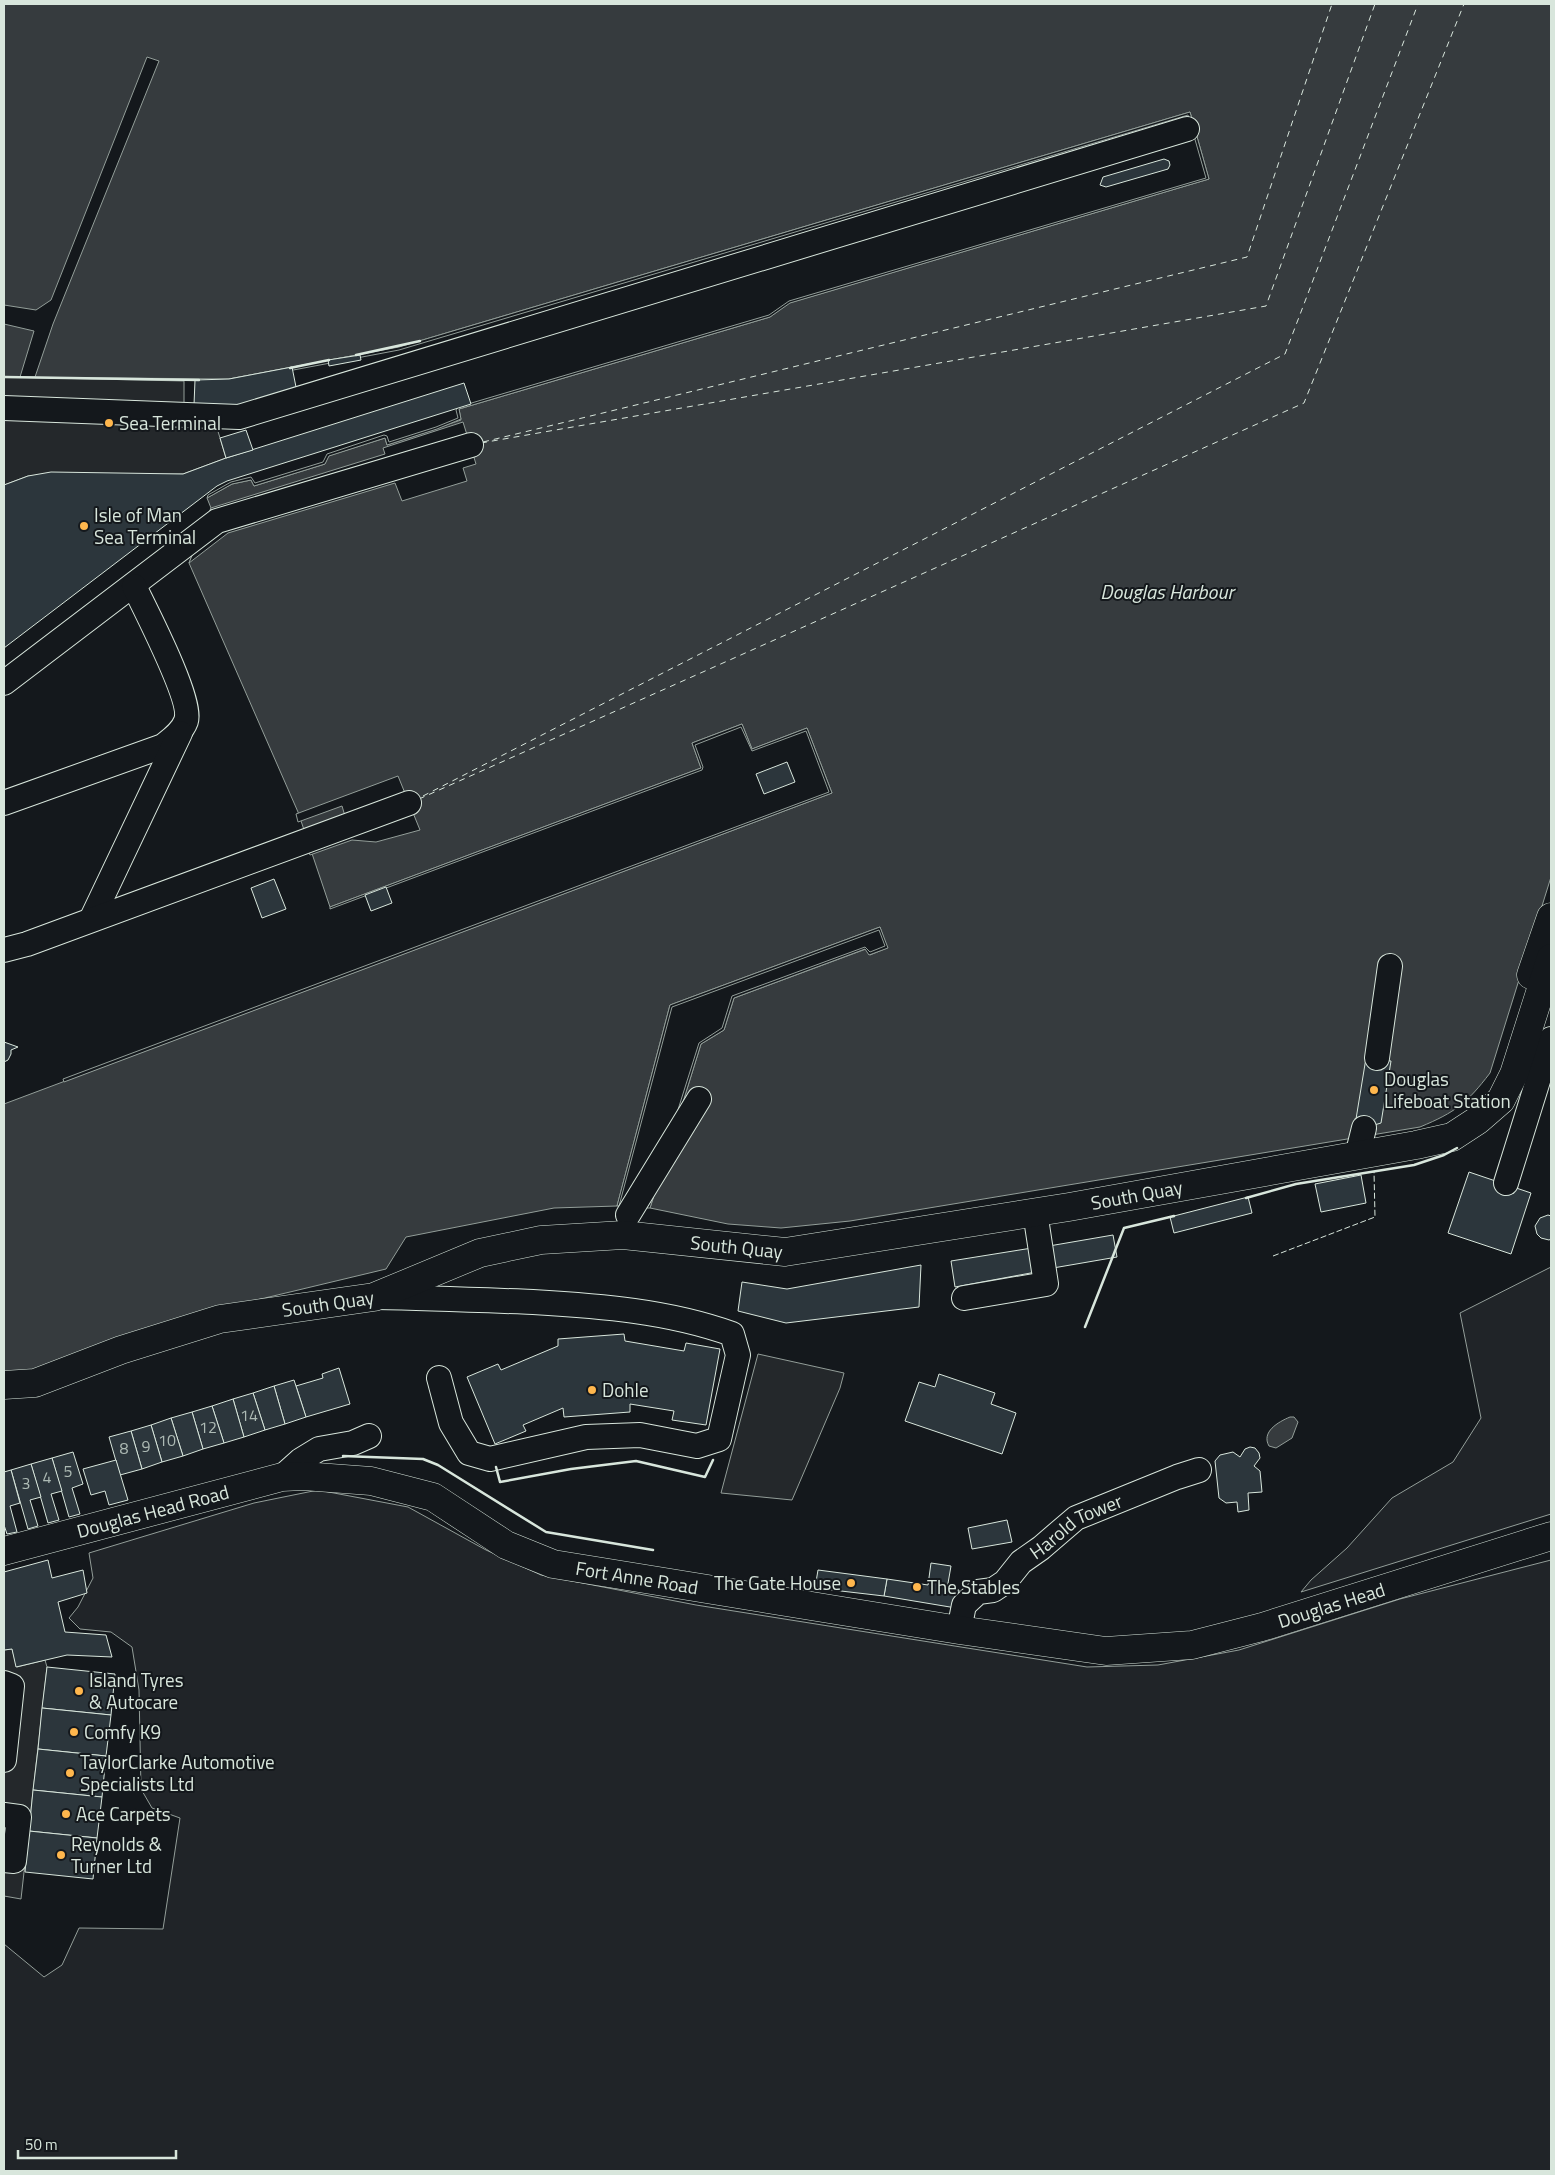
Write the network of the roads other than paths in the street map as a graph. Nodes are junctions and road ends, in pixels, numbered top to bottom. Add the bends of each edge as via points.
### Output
1 (1187, 130) dead end
2 (4, 408) edge
3 (471, 445) dead end
4 (134, 586) junction
5 (4, 683) edge
6 (186, 720) junction
7 (4, 803) edge
8 (409, 803) dead end
9 (1551, 917) edge
10 (92, 918) junction
11 (4, 950) edge
12 (1551, 958) edge
13 (1390, 966) dead end
14 (1551, 1039) edge
15 (1377, 1058) dead end
16 (699, 1100) dead end
17 (1478, 1120) junction
18 (1506, 1183) dead end
19 (1035, 1212) junction
20 (628, 1215) dead end
21 (374, 1297) junction
22 (964, 1298) dead end
23 (439, 1378) dead end
24 (4, 1385) edge
25 (369, 1436) dead end
26 (1199, 1470) dead end
27 (293, 1477) junction
28 (1551, 1536) edge
29 (4, 1551) edge
30 (959, 1630) junction
31 (1106, 1651) joint
32 (4, 1683) edge
33 (4, 1760) edge
34 (4, 1815) edge
35 (4, 1860) edge

1 - 2 lane via 239,418
3 - 4 lane via 217,522
4 - 5 lane
4 - 6 lane via 177,679 186,704
6 - 7 lane via 176,736 163,746
6 - 10 lane
8 - 10 lane
9 - 17 main road via 1499,1074
10 - 11 lane
12 - 17 main road, South Quay via 1514,1074 1501,1100
13 - 15 lane
14 - 18 lane
16 - 20 lane
17 - 19 main road, South Quay via 1452,1136 1416,1145 1361,1140
19 - 21 main road, South Quay via 785,1252 623,1236 540,1240 480,1253
19 - 22 lane via 1046,1284
21 - 23 lane via 598,1306 698,1322 732,1334 738,1355 719,1439 697,1446 640,1435 586,1438 490,1459 469,1454 451,1423
21 - 24 main road, South Quay via 220,1319 121,1350 35,1383
25 - 27 lane via 353,1443 319,1449 302,1460
26 - 30 lane, Harold Tower via 1076,1518 1021,1562 1004,1582 993,1590 978,1592 964,1605
27 - 29 main road, Douglas Head Road
27 - 30 main road, Fort Anne Road via 371,1481 433,1497 506,1545 553,1564
28 - 31 main road, Douglas Head via 1262,1627 1192,1645
30 - 31 main road, Fort Anne Road
32 - 33 lane via 12,1686
34 - 35 lane via 19,1817 14,1861

